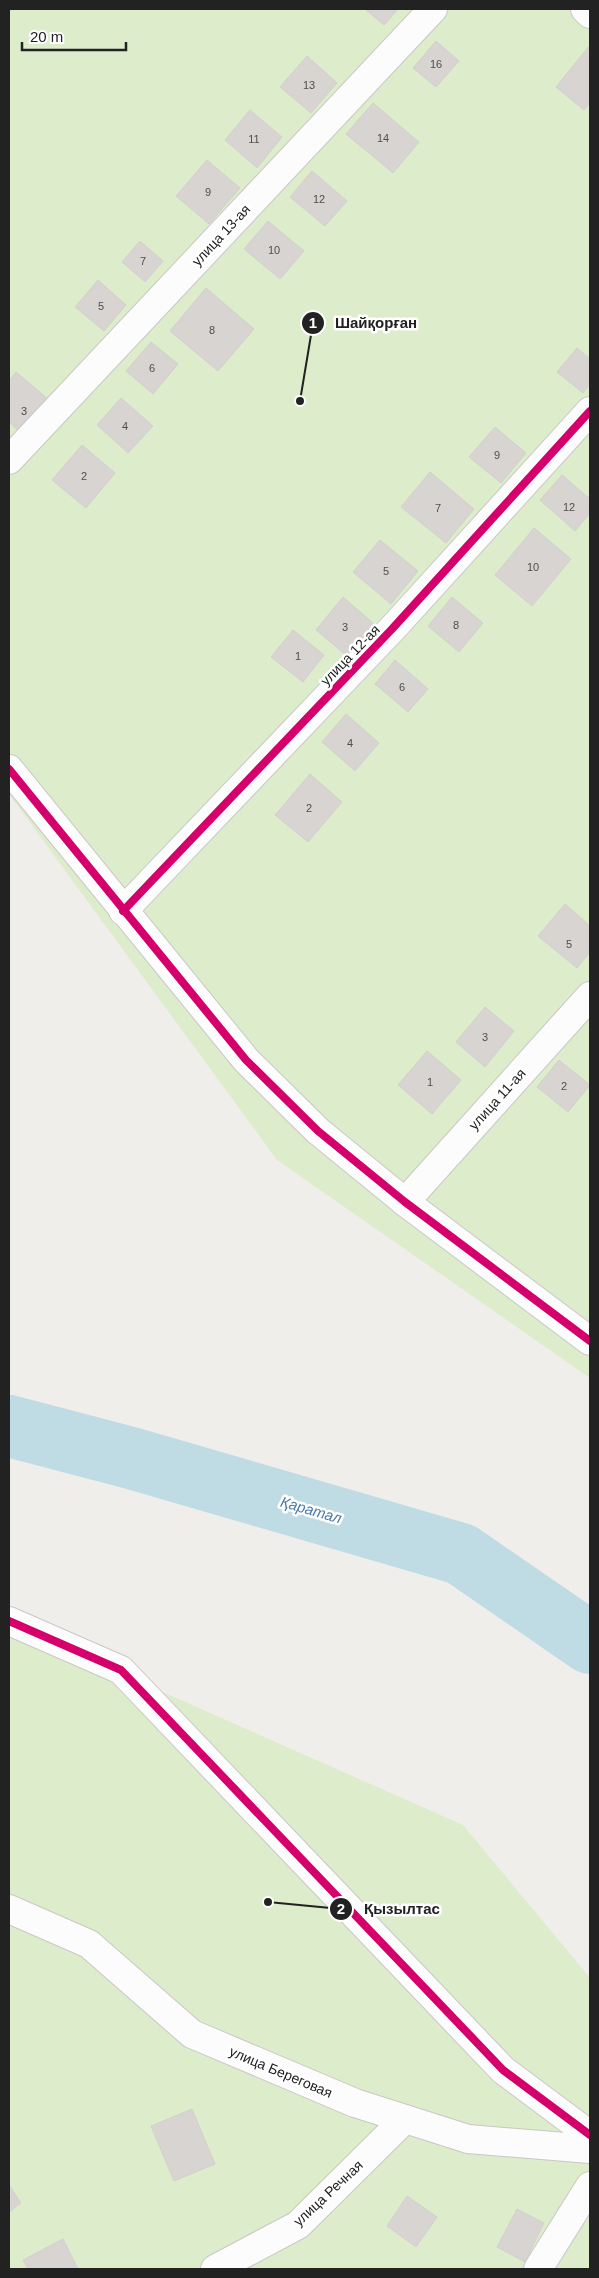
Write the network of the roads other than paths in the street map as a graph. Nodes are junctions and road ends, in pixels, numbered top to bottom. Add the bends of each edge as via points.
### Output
1 (433, 9) edge
2 (585, 9) edge
3 (590, 14) edge
4 (590, 411) edge
5 (9, 460) edge
6 (9, 768) edge
7 (123, 911) junction
8 (590, 996) edge
9 (405, 1202) junction
10 (590, 1341) edge
11 (9, 1621) edge
12 (9, 1909) edge
13 (405, 2119) junction
14 (590, 2135) edge
15 (590, 2149) edge
16 (590, 2186) edge
17 (215, 2269) edge
18 (538, 2269) edge

1 - 5 street, улица 13-ая
2 - 3 street
4 - 7 street, улица 12-ая via 392,630
6 - 7 street
7 - 9 street via 246,1060 318,1131
8 - 9 street, улица 11-ая
9 - 10 street
11 - 14 street via 120,1670 503,2070
12 - 13 street, улица Береговая via 89,1944 192,2034 355,2102
13 - 15 street, улица Береговая via 468,2139
13 - 17 street, улица Речная via 298,2225
16 - 18 street

